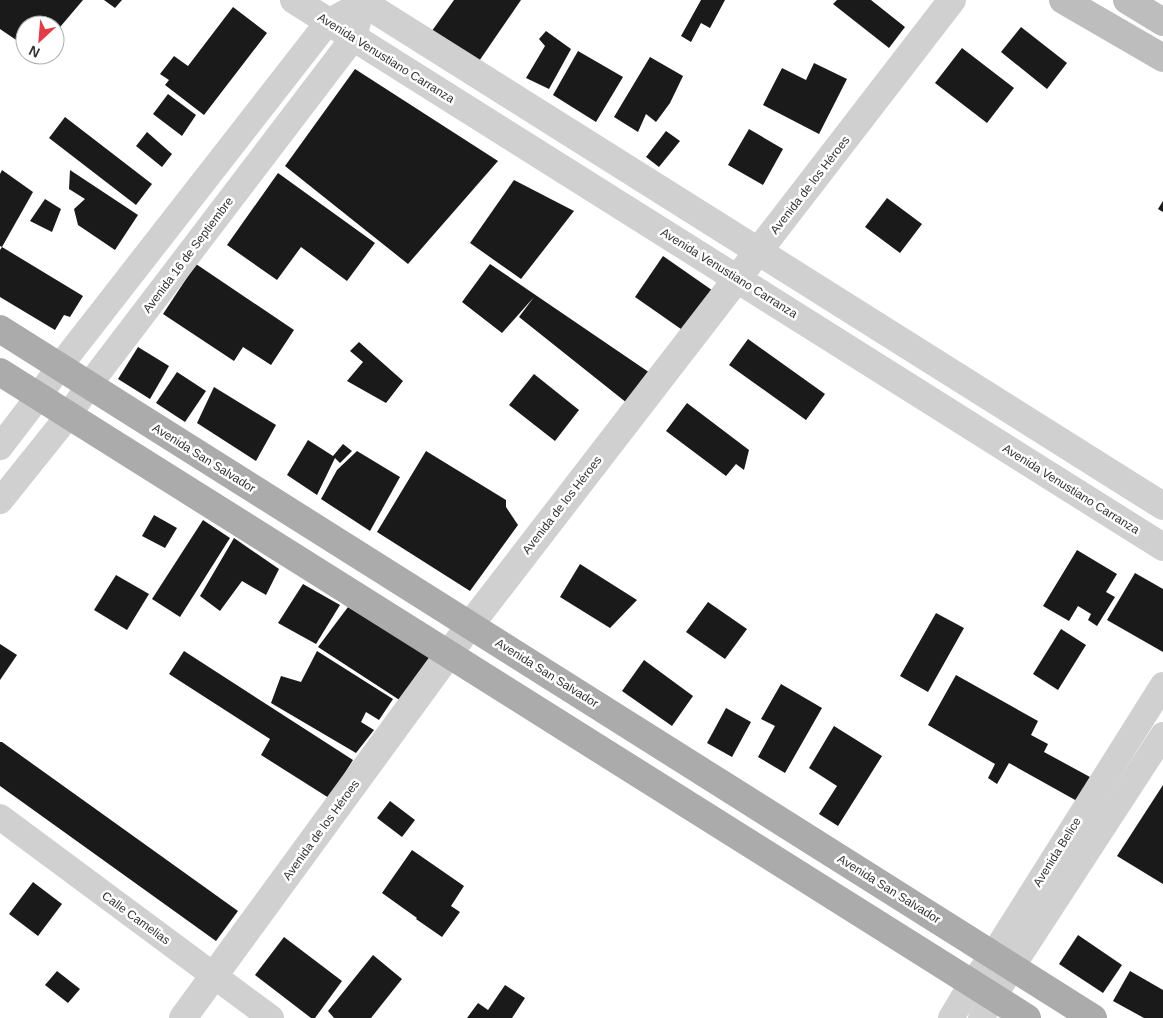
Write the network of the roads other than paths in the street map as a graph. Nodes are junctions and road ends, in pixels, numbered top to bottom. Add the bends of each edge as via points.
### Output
1 (294, 0) edge
2 (952, 0) edge
3 (1063, 0) edge
4 (1126, 0) edge
5 (363, 1) edge
6 (328, 22) junction
7 (1163, 22) edge
8 (354, 38) junction
9 (1163, 58) edge
10 (758, 252) junction
11 (737, 278) junction
12 (0, 329) edge
13 (59, 367) junction
14 (0, 372) edge
15 (89, 385) junction
16 (39, 396) junction
17 (69, 415) junction
18 (0, 447) edge
19 (0, 501) edge
20 (1163, 506) edge
21 (1163, 547) edge
22 (470, 625) junction
23 (449, 654) junction
24 (1163, 685) edge
25 (1163, 735) edge
26 (0, 817) edge
27 (1002, 961) junction
28 (214, 976) junction
29 (982, 999) edge
30 (183, 1018) edge
31 (271, 1018) edge
32 (950, 1018) edge
33 (1027, 1018) edge
34 (1093, 1018) edge

1 - 6 street, Avenida Venustiano Carranza
2 - 10 street, Avenida de los Héroes
3 - 9 main road
4 - 7 main road
5 - 6 street
5 - 8 street, Avenida 16 de Septiembre
5 - 10 street
6 - 8 street, Avenida Venustiano Carranza
6 - 13 street
8 - 11 street, Avenida Venustiano Carranza
8 - 15 street, Avenida 16 de Septiembre
10 - 11 street, Avenida de los Héroes
10 - 20 street
11 - 21 street, Avenida Venustiano Carranza
11 - 22 street, Avenida de los Héroes
12 - 13 main road, Avenida San Salvador
13 - 15 main road, Avenida San Salvador
13 - 16 street
14 - 16 main road
15 - 17 street, Avenida 16 de Septiembre
15 - 22 main road, Avenida San Salvador
16 - 17 main road
16 - 18 street
17 - 19 street, Avenida 16 de Septiembre
17 - 23 main road
22 - 23 street, Avenida de los Héroes
22 - 27 main road, Avenida San Salvador
23 - 28 street, Avenida de los Héroes
23 - 29 main road
24 - 27 street, Avenida Belice
25 - 27 street, Avenida Belice
26 - 28 street, Calle Camelias
27 - 29 street, Avenida Belice
27 - 34 main road, Avenida San Salvador
28 - 30 street, Avenida de los Héroes
28 - 31 street, Calle Camelias
29 - 32 street, Avenida Belice
29 - 33 main road

